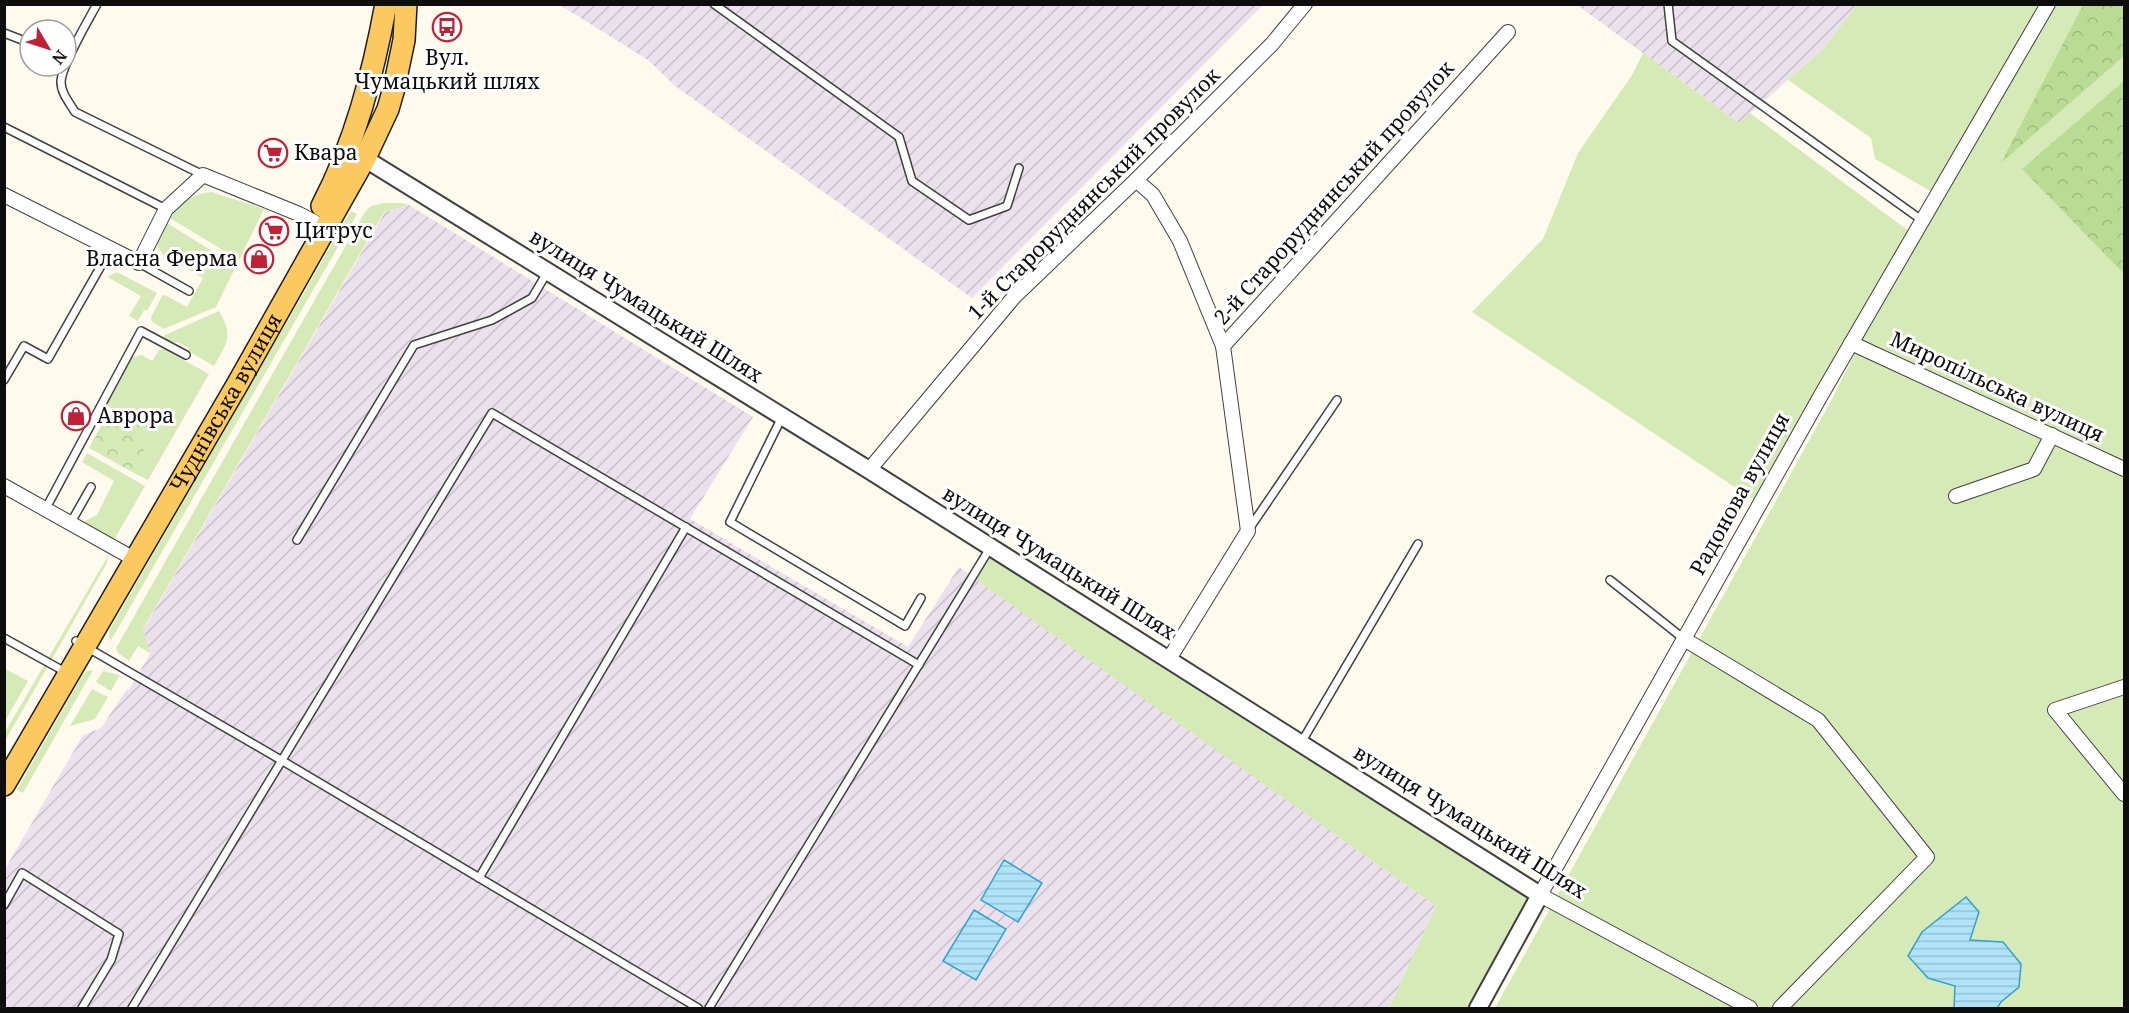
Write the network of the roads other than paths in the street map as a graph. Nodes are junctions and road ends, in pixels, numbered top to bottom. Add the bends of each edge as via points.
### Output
1 (97, 4) edge
2 (386, 4) edge
3 (406, 4) edge
4 (714, 4) edge
5 (1305, 4) edge
6 (1668, 4) edge
7 (2048, 4) edge
8 (1508, 32) dead end
9 (78, 41) edge
10 (62, 78) edge
11 (4, 127) edge
12 (357, 154) junction
13 (1019, 168) dead end
14 (202, 175) junction
15 (1136, 180) junction
16 (4, 195) edge
17 (166, 209) junction
18 (1923, 221) junction
19 (320, 224) junction
20 (110, 250) junction
21 (139, 263) junction
22 (548, 272) junction
23 (189, 291) dead end
24 (1851, 343) junction
25 (1223, 346) junction
26 (186, 356) dead end
27 (4, 380) edge
28 (1337, 400) dead end
29 (782, 417) junction
30 (2052, 435) junction
31 (2124, 469) edge
32 (868, 470) junction
33 (4, 486) edge
34 (92, 487) dead end
35 (1956, 496) dead end
36 (45, 510) junction
37 (70, 524) junction
38 (686, 527) junction
39 (1248, 531) junction
40 (297, 540) dead end
41 (1418, 544) dead end
42 (990, 548) junction
43 (131, 557) junction
44 (1610, 580) dead end
45 (921, 598) dead end
46 (4, 638) edge
47 (1684, 639) junction
48 (80, 644) junction
49 (1169, 659) junction
50 (919, 665) junction
51 (60, 669) junction
52 (2124, 687) edge
53 (1301, 743) junction
54 (281, 760) junction
55 (4, 765) edge
56 (4, 785) edge
57 (2124, 794) edge
58 (478, 878) junction
59 (1540, 895) junction
60 (4, 905) edge
61 (82, 1008) edge
62 (132, 1008) edge
63 (698, 1008) edge
64 (709, 1008) edge
65 (1478, 1008) edge
66 (1750, 1008) edge
67 (1780, 1008) edge

1 - 9 lane
2 - 12 main road, Чуднівська вулиця
3 - 12 main road, Чуднівська вулиця via 404,40 388,109
4 - 13 lane via 899,137 912,181 969,220 1007,206
5 - 15 street, 1-й Староруднянський провулок via 1272,44
6 - 18 lane via 1672,41
7 - 18 street, Радонова вулиця
8 - 25 street, 2-й Староруднянський провулок
10 - 14 lane via 64,96 75,112
11 - 17 lane
12 - 19 main road, Чуднівська вулиця
12 - 22 street, вулиця Чумацький Шлях
14 - 17 street
14 - 19 street
15 - 25 street via 1153,195 1180,241
15 - 32 street, 1-й Староруднянський провулок via 1014,297
16 - 20 street
17 - 21 street
18 - 24 street, Радонова вулиця
19 - 43 main road, Чуднівська вулиця
20 - 21 street
20 - 27 lane via 48,359 24,346
21 - 23 lane
22 - 29 street, вулиця Чумацький Шлях
22 - 40 lane via 532,298 522,304 492,320 414,345
24 - 30 street, Миропільська вулиця
24 - 47 street, Радонова вулиця
25 - 39 street, 2-й Староруднянський провулок
26 - 36 lane via 141,331
28 - 39 lane
29 - 32 street, вулиця Чумацький Шлях
29 - 45 lane via 730,522 905,626
30 - 31 street, Миропільська вулиця
30 - 35 street via 2034,469
32 - 42 street, вулиця Чумацький Шлях
33 - 36 street
34 - 37 lane
36 - 37 street
37 - 43 street
38 - 50 lane
38 - 54 lane via 492,413
38 - 58 lane
39 - 49 street
41 - 53 lane
42 - 49 street, вулиця Чумацький Шлях
42 - 50 lane
43 - 48 main road, Чуднівська вулиця
44 - 47 lane
46 - 51 lane
47 - 59 street, Радонова вулиця
47 - 67 street via 1818,720 1927,856
48 - 51 main road, Чуднівська вулиця
48 - 54 lane
48 - 56 main road, Чуднівська вулиця
49 - 53 street, вулиця Чумацький Шлях
50 - 64 lane
51 - 55 main road, Чуднівська вулиця
52 - 57 street via 2055,710
53 - 59 street, вулиця Чумацький Шлях
54 - 58 lane
54 - 62 lane
58 - 63 lane
59 - 65 street, Радонова вулиця
59 - 66 street, вулиця Чумацький Шлях
60 - 61 lane via 22,873 119,934 111,960

